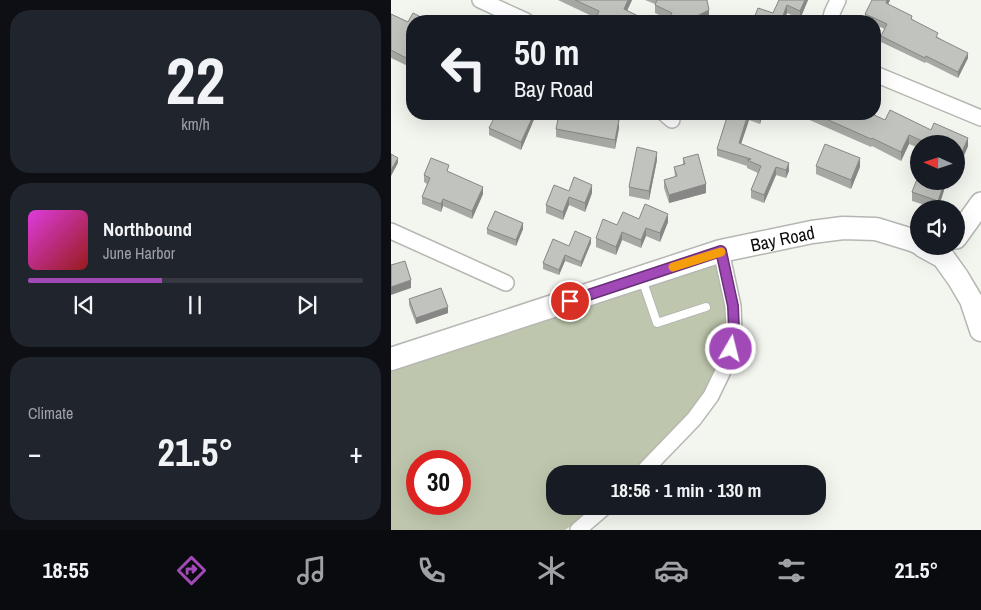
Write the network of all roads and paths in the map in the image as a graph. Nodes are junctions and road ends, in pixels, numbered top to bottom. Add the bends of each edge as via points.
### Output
1 (480, 0) edge
2 (838, 0) edge
3 (513, 15) edge
4 (832, 15) edge
5 (881, 76) edge
6 (981, 118) edge
7 (981, 202) edge
8 (965, 225) edge
9 (391, 231) edge
10 (910, 239) edge
11 (721, 251) junction
12 (947, 255) edge
13 (642, 278) junction
14 (506, 283) dead end
15 (707, 307) dead end
16 (981, 330) edge
17 (391, 359) edge
18 (650, 465) edge
19 (596, 515) edge
20 (578, 530) edge

1 - 3 street
2 - 4 street
5 - 6 street
7 - 8 street
9 - 14 street
10 - 11 main road, Bay Road via 876,229 843,228
11 - 13 main road, Bay Road
11 - 18 street via 733,306 731,349 711,396 694,419
12 - 16 main road via 971,300
13 - 15 lane via 657,323
13 - 17 main road, Bay Road
19 - 20 street

